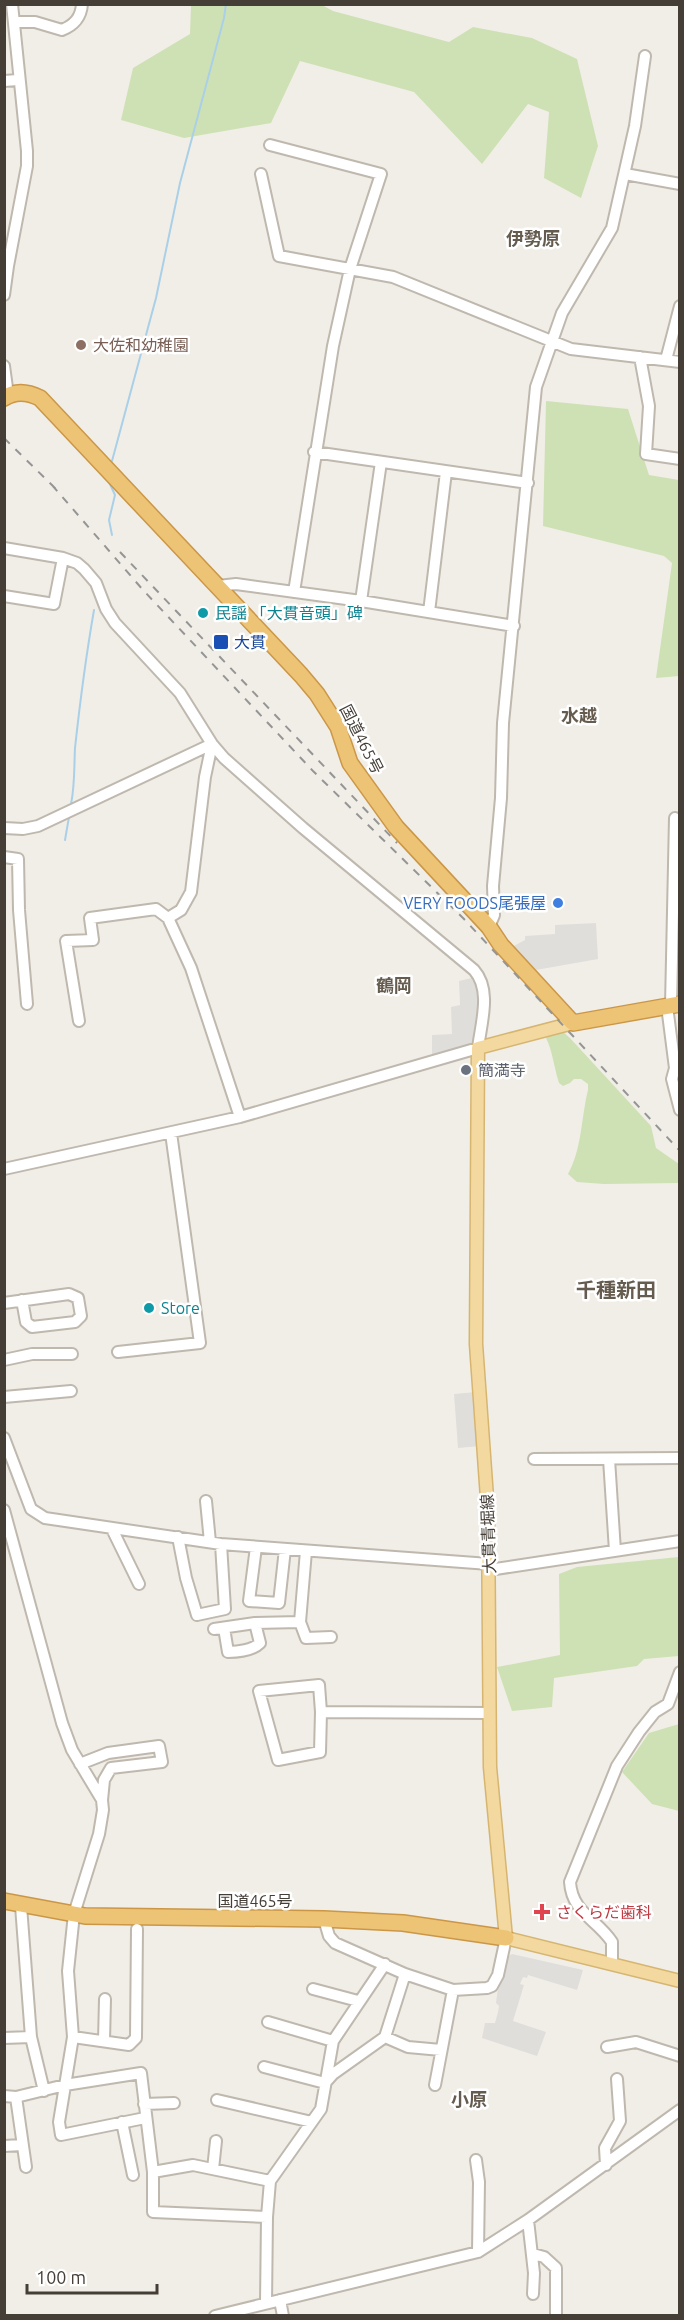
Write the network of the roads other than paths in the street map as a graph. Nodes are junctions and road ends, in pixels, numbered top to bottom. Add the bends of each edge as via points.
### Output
1 (12, 4) edge
2 (82, 4) edge
3 (14, 22) junction
4 (645, 56) dead end
5 (18, 80) junction
6 (4, 81) edge
7 (270, 145) dead end
8 (261, 174) dead end
9 (625, 174) junction
10 (680, 184) edge
11 (351, 269) junction
12 (4, 295) edge
13 (680, 306) edge
14 (551, 343) junction
15 (640, 357) junction
16 (666, 360) junction
17 (680, 362) edge
18 (4, 366) edge
19 (6, 396) edge
20 (314, 452) junction
21 (680, 459) edge
22 (381, 462) junction
23 (446, 472) junction
24 (528, 483) junction
25 (4, 548) edge
26 (63, 558) junction
27 (218, 586) junction
28 (294, 592) junction
29 (4, 596) edge
30 (361, 601) junction
31 (429, 612) junction
32 (514, 626) junction
33 (212, 744) junction
34 (675, 818) dead end
35 (4, 828) edge
36 (4, 857) edge
37 (676, 870) edge
38 (168, 918) junction
39 (489, 927) junction
40 (27, 1004) dead end
41 (672, 1005) edge
42 (79, 1020) dead end
43 (573, 1023) junction
44 (478, 1048) junction
45 (680, 1110) edge
46 (240, 1117) junction
47 (171, 1133) junction
48 (4, 1170) edge
49 (22, 1300) junction
50 (4, 1303) edge
51 (118, 1352) dead end
52 (72, 1354) dead end
53 (4, 1360) edge
54 (70, 1391) dead end
55 (4, 1397) edge
56 (4, 1438) edge
57 (680, 1458) edge
58 (534, 1459) dead end
59 (609, 1459) junction
60 (206, 1502) dead end
61 (4, 1510) edge
62 (112, 1529) junction
63 (178, 1537) junction
64 (680, 1541) edge
65 (215, 1543) junction
66 (256, 1547) junction
67 (285, 1549) junction
68 (306, 1551) junction
69 (615, 1551) junction
70 (489, 1567) junction
71 (139, 1584) dead end
72 (300, 1622) junction
73 (255, 1623) junction
74 (331, 1637) dead end
75 (680, 1672) edge
76 (680, 1701) edge
77 (668, 1704) junction
78 (321, 1712) junction
79 (488, 1713) junction
80 (80, 1764) junction
81 (102, 1800) junction
82 (4, 1901) edge
83 (21, 1906) junction
84 (74, 1914) junction
85 (324, 1919) junction
86 (137, 1929) dead end
87 (506, 1938) junction
88 (612, 1963) junction
89 (385, 1964) junction
90 (405, 1974) junction
91 (680, 1981) edge
92 (313, 1989) dead end
93 (453, 1990) junction
94 (105, 1999) dead end
95 (358, 2001) junction
96 (268, 2022) dead end
97 (31, 2037) junction
98 (74, 2037) junction
99 (385, 2037) junction
100 (4, 2038) edge
101 (104, 2041) junction
102 (333, 2041) junction
103 (607, 2047) dead end
104 (441, 2050) junction
105 (680, 2056) edge
106 (264, 2067) dead end
107 (617, 2079) dead end
108 (325, 2083) junction
109 (65, 2085) junction
110 (435, 2085) dead end
111 (44, 2091) junction
112 (10, 2097) edge
113 (217, 2100) dead end
114 (144, 2103) junction
115 (174, 2103) dead end
116 (680, 2110) edge
117 (145, 2118) junction
118 (122, 2122) junction
119 (312, 2122) junction
120 (216, 2140) dead end
121 (22, 2145) junction
122 (4, 2146) edge
123 (476, 2160) dead end
124 (606, 2165) junction
125 (26, 2167) dead end
126 (213, 2169) junction
127 (153, 2172) junction
128 (133, 2175) dead end
129 (270, 2181) junction
130 (267, 2217) junction
131 (528, 2220) junction
132 (478, 2253) junction
133 (533, 2254) junction
134 (533, 2294) dead end
135 (280, 2300) junction
136 (266, 2303) junction
137 (235, 2313) edge
138 (215, 2316) edge
139 (283, 2316) edge
140 (556, 2316) edge

1 - 3 street
2 - 3 street via 75,22 62,30 34,22
3 - 5 street
4 - 9 street
5 - 6 street
5 - 12 street via 27,166
7 - 11 street via 381,174
8 - 11 street via 279,256
9 - 10 street
9 - 14 street via 612,228 562,313
11 - 14 street via 393,277
11 - 20 street
13 - 16 street
14 - 15 street
14 - 24 street via 536,387
15 - 16 street
15 - 21 street via 649,406 646,454
16 - 17 street
18 - 19 street
19 - 27 highway, 国道465号 via 27,392 40,398
20 - 22 street
20 - 28 street
22 - 23 street
22 - 30 street
23 - 24 street
23 - 31 street
24 - 32 street
25 - 26 street
26 - 29 street via 54,604
26 - 33 street via 77,564 96,583 115,623 180,693
27 - 28 street via 236,584
27 - 39 highway, 国道465号 via 317,694 338,728 350,763 390,819
28 - 30 street
30 - 31 street
31 - 32 street
32 - 39 street via 503,723 494,915
33 - 35 street via 38,826
33 - 38 street via 191,892 181,910
33 - 44 street via 303,828 480,977 484,988
34 - 37 street
36 - 40 street via 18,859
37 - 41 street
38 - 42 street via 156,909 90,918 93,940 66,941
38 - 46 street via 191,968
39 - 43 highway, 国道465号
41 - 43 highway
41 - 45 street via 672,1079
43 - 44 main road
44 - 46 street
44 - 70 main road, 大貫青堀線 via 476,1344
46 - 47 street
47 - 48 street
47 - 51 street via 200,1343
49 - 49 street via 74,1295 81,1316 75,1322 32,1328 26,1322
49 - 50 street
52 - 53 street via 32,1354
54 - 55 street
56 - 62 street via 36,1514
57 - 59 street
58 - 59 street
59 - 69 street
60 - 65 street
61 - 80 street via 62,1724
62 - 63 street
62 - 71 street
63 - 65 street
63 - 65 street via 197,1614 225,1609
64 - 69 street
65 - 66 street
66 - 67 street
66 - 67 street via 249,1601 279,1603
67 - 68 street
68 - 70 street
68 - 72 street
69 - 70 street
70 - 79 main road, 大貫青堀線
72 - 73 street
72 - 74 street via 306,1638
73 - 73 street via 260,1643 228,1652 219,1629
75 - 77 street
76 - 77 street
77 - 88 street via 639,1732 617,1766 570,1882 571,1895 578,1907 612,1942
78 - 78 street via 320,1685 259,1691 279,1760 320,1752
78 - 79 street
79 - 87 main road, 大貫青堀線
80 - 81 street
80 - 81 street via 108,1753 159,1746 162,1762 111,1768 104,1780
81 - 84 street via 99,1834
82 - 83 highway, 国道465号
83 - 84 highway, 国道465号
83 - 97 street
84 - 85 highway, 国道465号
84 - 98 street via 68,1971
85 - 87 highway, 国道465号 via 403,1923
85 - 89 street via 335,1943
86 - 101 street via 136,2038 129,2045
87 - 88 main road
87 - 93 street via 492,1986
88 - 91 main road
89 - 90 street
89 - 95 street
90 - 93 street
90 - 99 street
92 - 95 street
93 - 104 street
94 - 101 street
95 - 102 street
96 - 102 street
97 - 100 street
97 - 111 street
98 - 101 street
98 - 109 street
99 - 104 street via 408,2047
99 - 108 street
102 - 108 street
103 - 105 street via 636,2042
104 - 110 street
106 - 108 street
107 - 124 street via 620,2121 605,2148
108 - 119 street via 321,2109
109 - 111 street
109 - 114 street via 141,2073
109 - 118 street via 59,2122 61,2135
111 - 112 street
112 - 121 street
113 - 119 street
114 - 115 street
114 - 117 street
116 - 124 street
117 - 118 street
117 - 127 street
118 - 128 street
119 - 129 street
120 - 126 street
121 - 122 street
121 - 125 street
123 - 132 street
124 - 131 street
126 - 127 street via 193,2165
126 - 129 street
127 - 130 street via 153,2212
129 - 130 street
130 - 136 street
131 - 132 street
131 - 133 street
132 - 135 street
133 - 134 street
133 - 140 street via 544,2257 556,2268
135 - 136 street
135 - 139 street
136 - 137 street
137 - 138 street

